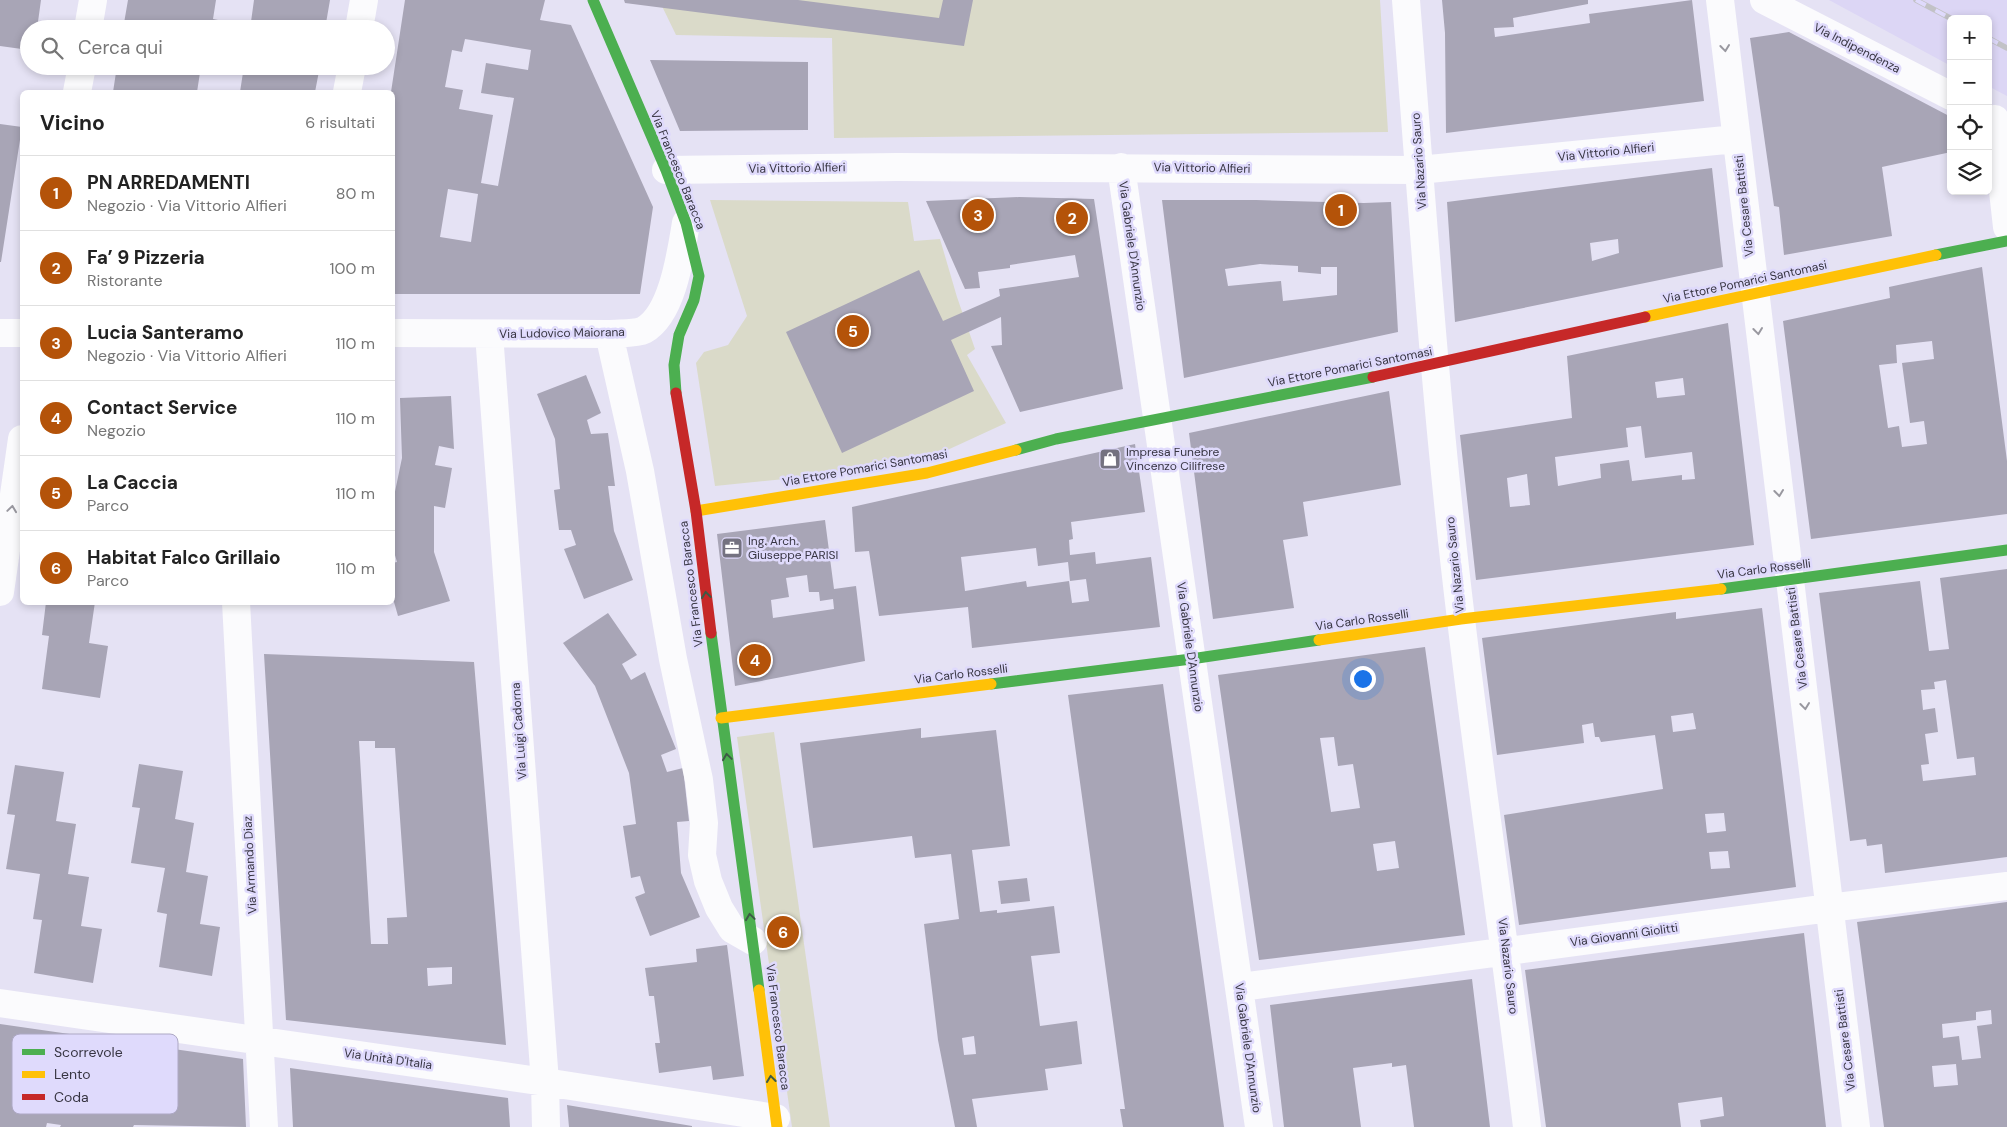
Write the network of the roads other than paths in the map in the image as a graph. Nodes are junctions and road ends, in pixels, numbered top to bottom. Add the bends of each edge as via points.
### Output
1 (93, 0) edge
2 (364, 0) edge
3 (592, 0) edge
4 (1406, 0) edge
5 (1720, 0) edge
6 (1764, 0) edge
7 (90, 20) edge
8 (361, 20) edge
9 (81, 75) edge
10 (350, 75) edge
11 (78, 90) edge
12 (347, 90) edge
13 (1947, 94) edge
14 (1997, 120) edge
15 (1736, 139) junction
16 (1121, 167) junction
17 (666, 170) junction
18 (1419, 170) junction
19 (686, 223) junction
20 (2007, 227) edge
21 (2007, 241) edge
22 (1754, 294) junction
23 (0, 333) edge
24 (20, 333) edge
25 (395, 333) edge
26 (489, 334) junction
27 (609, 334) junction
28 (1434, 365) junction
29 (1156, 418) junction
30 (20, 453) edge
31 (696, 511) junction
32 (2007, 550) edge
33 (1790, 581) junction
34 (0, 592) edge
35 (236, 605) edge
36 (1461, 619) junction
37 (1191, 659) junction
38 (721, 718) junction
39 (2007, 886) edge
40 (1829, 908) junction
41 (754, 941) junction
42 (1506, 950) junction
43 (1240, 987) junction
44 (0, 1003) edge
45 (259, 1041) junction
46 (545, 1082) junction
47 (776, 1122) edge
48 (264, 1127) edge
49 (546, 1127) edge
50 (1259, 1127) edge
51 (1527, 1127) edge
52 (1856, 1127) edge

1 - 7 street
2 - 8 street
3 - 17 street, Via Francesco Baracca
4 - 18 street, Via Nazario Sauro
5 -> 15 street, Via Cesare Battisti
6 - 13 street, Via Indipendenza
9 - 11 street
10 - 12 street
14 - 20 street
15 - 18 street, Via Vittorio Alfieri
15 - 22 street, Via Cesare Battisti
16 - 17 street, Via Vittorio Alfieri
16 - 18 street, Via Vittorio Alfieri
16 - 29 street, Via Gabriele D'Annunzio
17 - 19 street, Via Francesco Baracca
18 - 28 street, Via Nazario Sauro
19 - 27 street, Via Ludovico Maiorana via 676,274 661,314 644,330
19 - 31 street, Via Francesco Baracca via 699,276 694,300 679,335 674,378
21 - 22 street, Via Ettore Pomarici Santomasi
22 - 28 street, Via Ettore Pomarici Santomasi
22 -> 33 street, Via Cesare Battisti
23 - 24 street
25 - 26 street, Via Ludovico Maiorana
26 - 27 street, Via Ludovico Maiorana
26 - 46 street, Via Luigi Cadorna
27 - 41 street via 640,471 672,659 699,780 704,823 702,855 706,872 719,908 732,929
28 - 29 street, Via Ettore Pomarici Santomasi
28 - 36 street, Via Nazario Sauro
29 - 31 street, Via Ettore Pomarici Santomasi via 1056,438 927,473
29 - 37 street, Via Gabriele D'Annunzio
34 -> 30 street
38 -> 31 street, Via Francesco Baracca
32 - 33 street, Via Carlo Rosselli
33 - 36 street, Via Carlo Rosselli
33 -> 40 street, Via Cesare Battisti
35 - 45 street, Via Armando Diaz
36 - 37 street, Via Carlo Rosselli
36 - 42 street, Via Nazario Sauro
37 - 38 street, Via Carlo Rosselli
37 - 43 street, Via Gabriele D'Annunzio
41 -> 38 street, Via Francesco Baracca
39 - 40 street, Via Giovanni Giolitti
40 - 42 street, Via Giovanni Giolitti
40 - 52 street, Via Cesare Battisti
47 -> 41 street, Via Francesco Baracca
42 - 43 street, Via Giovanni Giolitti
42 - 51 street, Via Nazario Sauro
43 - 50 street, Via Gabriele D'Annunzio
44 - 45 street, Via Unità D'Italia
45 - 46 street, Via Unità D'Italia
45 - 48 street, Via Armando Diaz
46 - 47 street, Via Unità D'Italia
46 - 49 street, Via Luigi Cadorna

